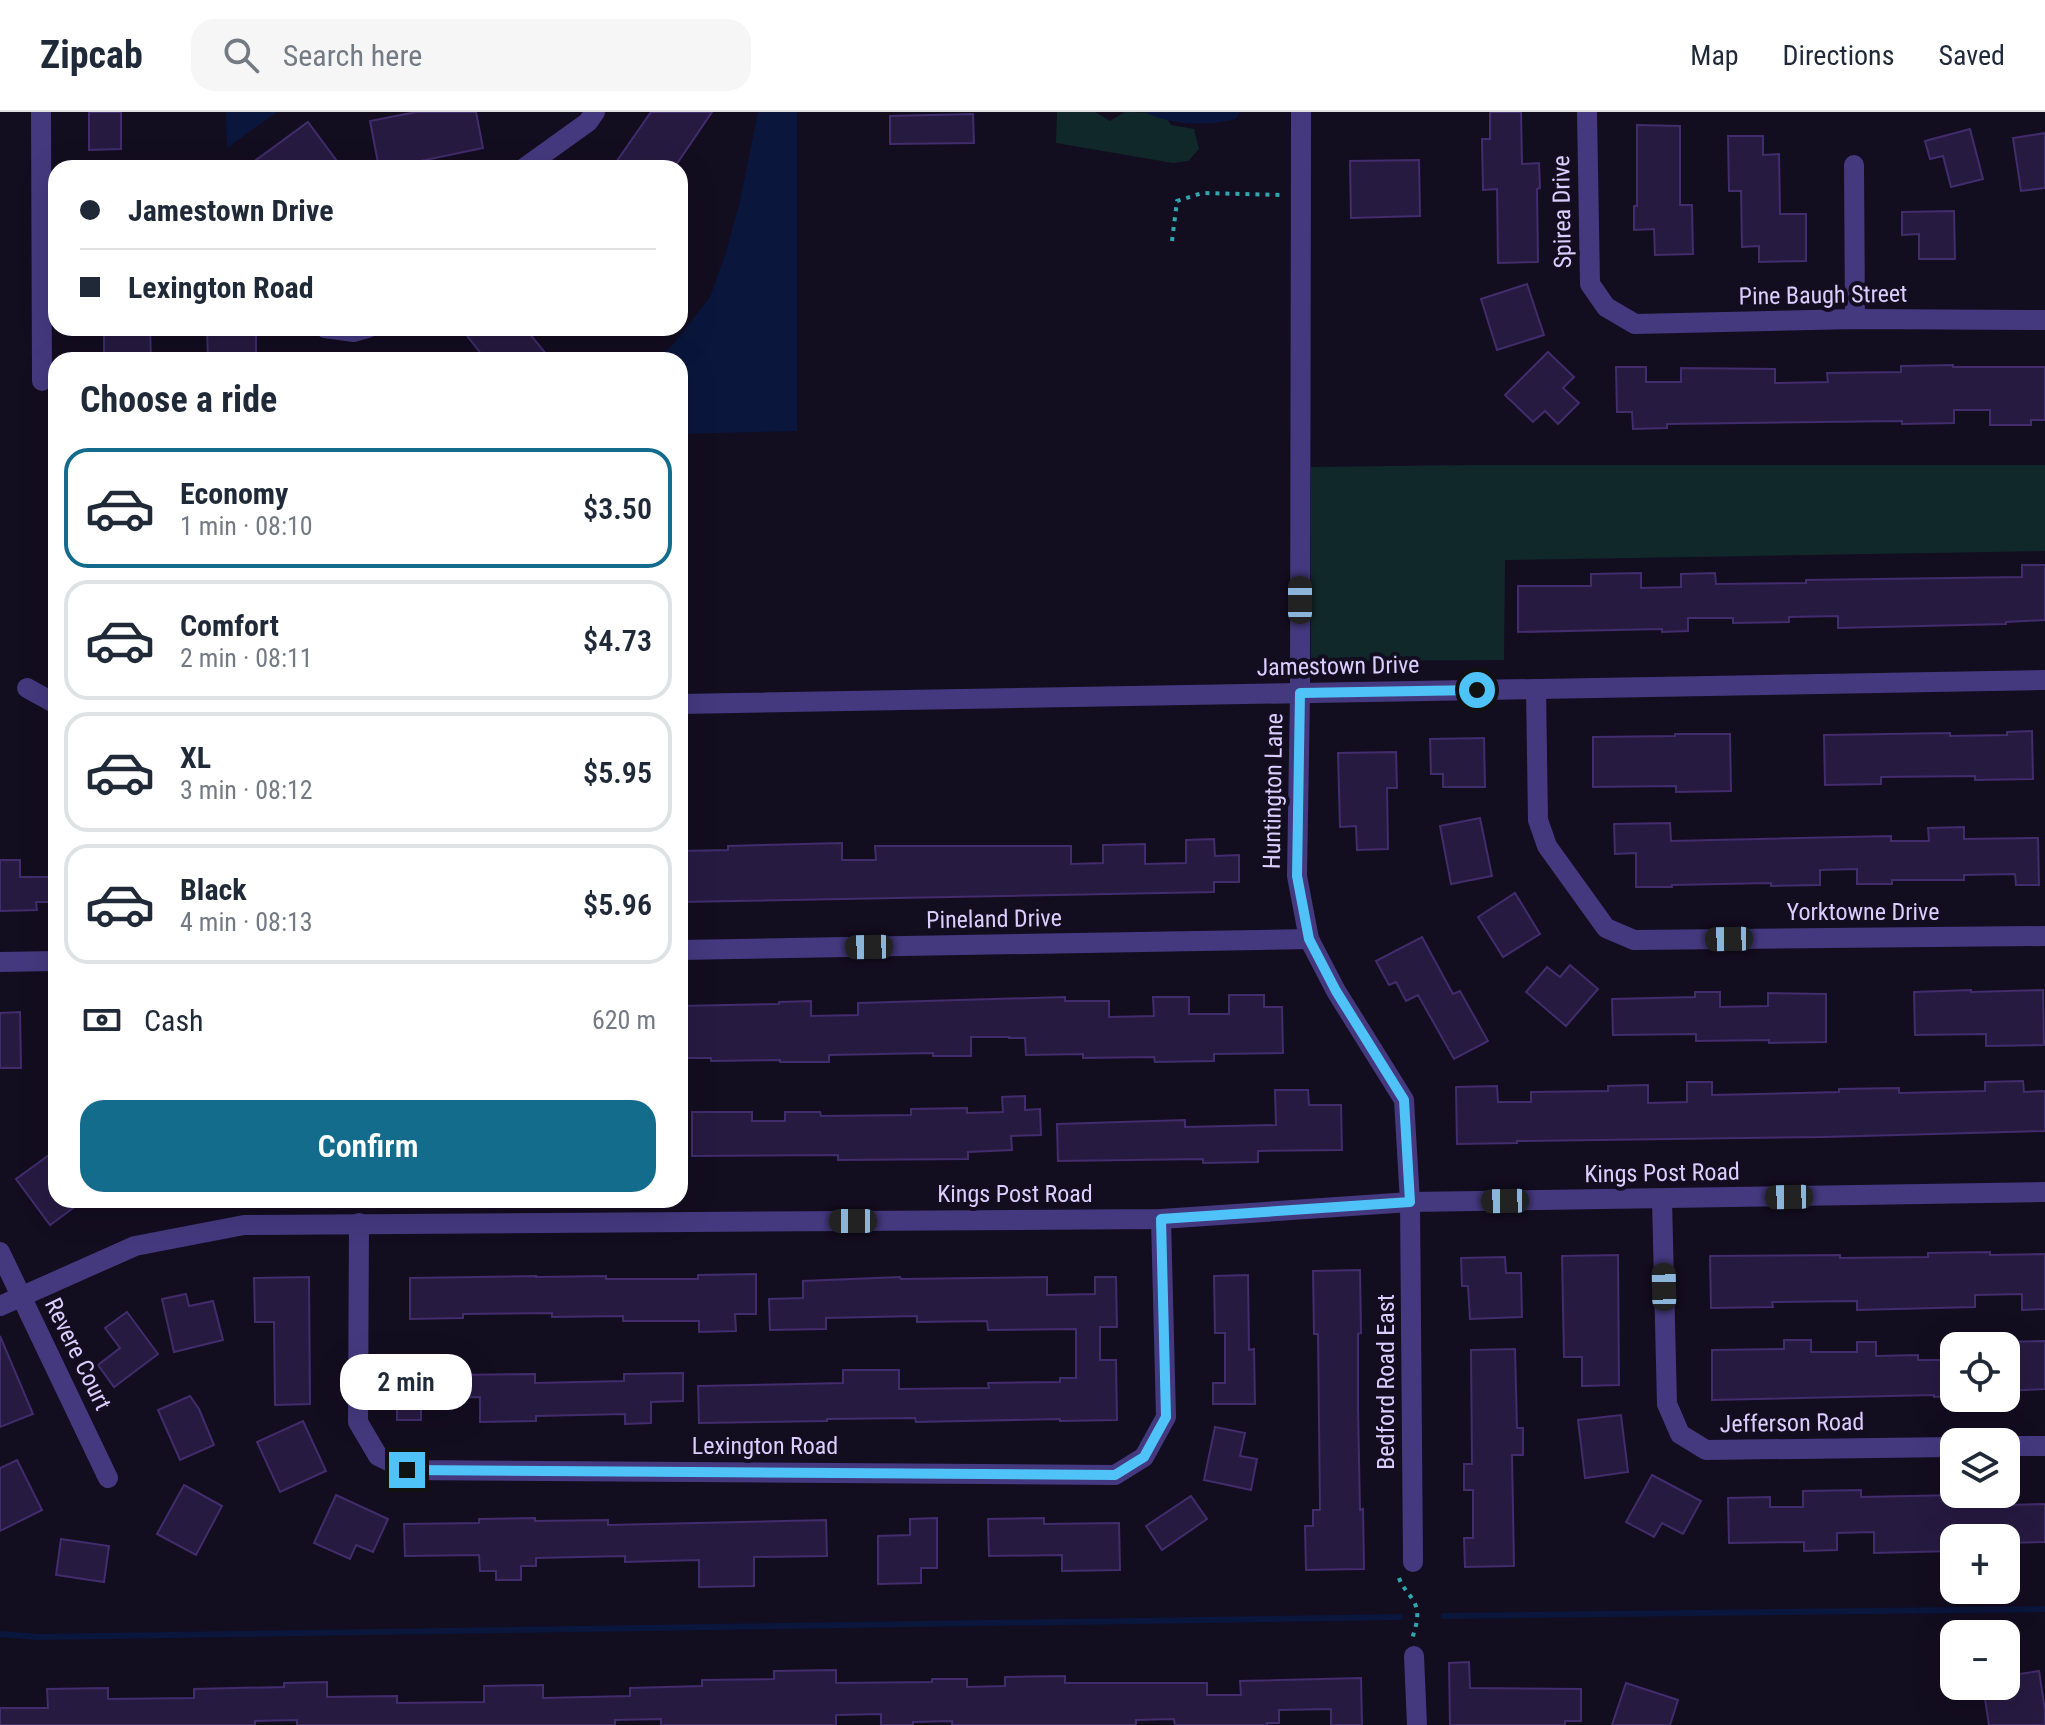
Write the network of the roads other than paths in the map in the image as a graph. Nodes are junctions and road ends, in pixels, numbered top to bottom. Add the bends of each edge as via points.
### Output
1 (41, 112) edge
2 (595, 112) edge
3 (1301, 112) edge
4 (1587, 112) edge
5 (535, 160) edge
6 (1854, 165) dead end
7 (1606, 307) joint
8 (1855, 319) junction
9 (2045, 320) edge
10 (42, 381) dead end
11 (2045, 680) edge
12 (27, 688) dead end
13 (1536, 689) junction
14 (1300, 693) junction
15 (48, 700) edge
16 (688, 704) edge
17 (2045, 936) edge
18 (1309, 939) junction
19 (688, 950) edge
20 (48, 961) edge
21 (0, 962) edge
22 (2045, 1192) edge
23 (1662, 1200) junction
24 (1410, 1202) junction
25 (1161, 1219) junction
26 (359, 1223) junction
27 (0, 1252) edge
28 (21, 1296) junction
29 (0, 1306) edge
30 (2020, 1446) edge
31 (2045, 1446) edge
32 (1940, 1447) edge
33 (108, 1478) dead end
34 (1413, 1562) dead end
35 (1414, 1656) dead end
36 (1417, 1725) edge

1 - 10 street
2 - 5 street
3 - 14 street, Huntington Lane
4 - 7 street, Spirea Drive via 1590,284
6 - 8 street
7 - 8 street, Pine Baugh Street via 1635,324
8 - 9 street, Pine Baugh Street
11 - 13 street, Jamestown Drive
12 - 15 street
13 - 14 street, Jamestown Drive
13 - 17 street, Yorktowne Drive via 1538,820 1547,846 1606,928 1634,940
14 - 16 street, Jamestown Drive
14 - 18 street, Huntington Lane via 1297,876
18 - 19 street, Pineland Drive
18 - 24 street, Huntington Lane via 1404,1100
20 - 21 street
22 - 23 street, Kings Post Road
23 - 24 street, Kings Post Road
23 - 32 street, Jefferson Road via 1667,1404 1680,1434 1706,1450
24 - 25 street, Kings Post Road
24 - 34 street, Bedford Road East
25 - 26 street, Kings Post Road
25 - 26 street, Lexington Road via 1166,1417 1144,1457 1115,1475 407,1470 378,1456 358,1422
26 - 28 street, Kings Post Road via 244,1225 135,1246
27 - 28 street, Revere Court
28 - 29 street, Kings Post Road
28 - 33 street, Revere Court
30 - 31 street
35 - 36 street

